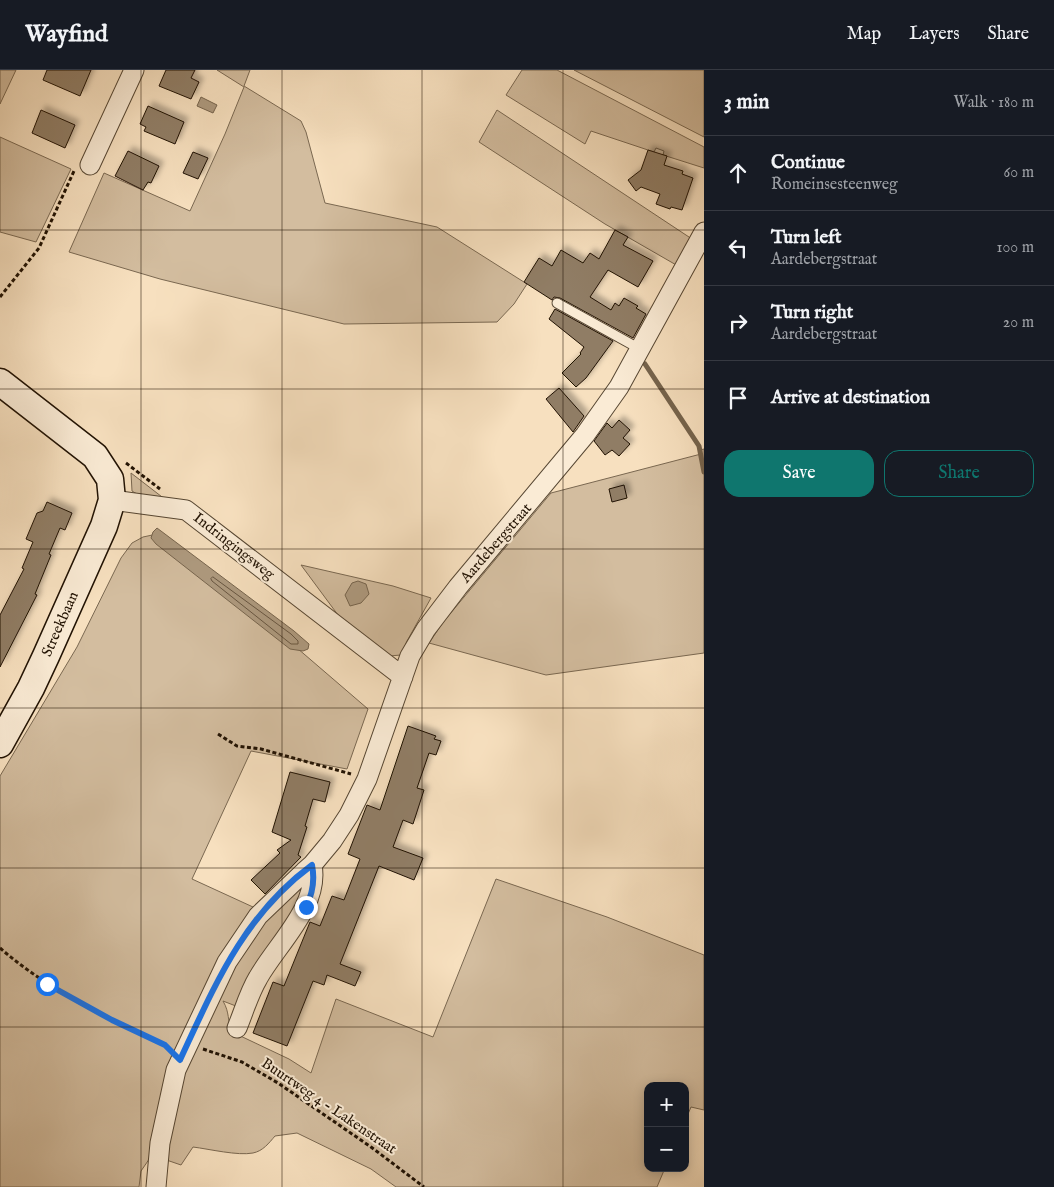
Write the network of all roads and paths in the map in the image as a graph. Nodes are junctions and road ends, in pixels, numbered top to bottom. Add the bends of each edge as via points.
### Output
1 (134, 70) edge
2 (84, 164) joint
3 (704, 232) edge
4 (0, 297) edge
5 (557, 303) dead end
6 (640, 349) junction
7 (0, 382) edge
8 (112, 500) junction
9 (403, 677) junction
10 (218, 734) dead end
11 (0, 744) edge
12 (367, 779) junction
13 (312, 865) junction
14 (0, 948) edge
15 (237, 1028) dead end
16 (184, 1052) junction
17 (156, 1187) edge
18 (424, 1187) edge

1 - 2 street
2 - 4 path via 39,248
3 - 6 street, Aardebergstraat
5 - 6 lane
6 - 9 street, Aardebergstraat via 586,435 441,608 417,643
7 - 8 street via 96,456 110,479
8 - 9 street, Indringingsweg via 186,510
8 - 11 street, Streekbaan via 104,526 46,656
9 - 12 street, Aardebergstraat
10 - 12 path via 237,746
12 - 13 street, Aardebergstraat via 341,826
13 - 15 street via 314,885 308,902 257,978
13 - 16 street, Aardebergstraat via 264,910 243,937 227,962
14 - 16 path via 47,984 112,1020
16 - 17 street, Aardebergstraat via 166,1112
16 - 18 path, Buurtweg 4 - Lakenstraat via 242,1062 278,1082

